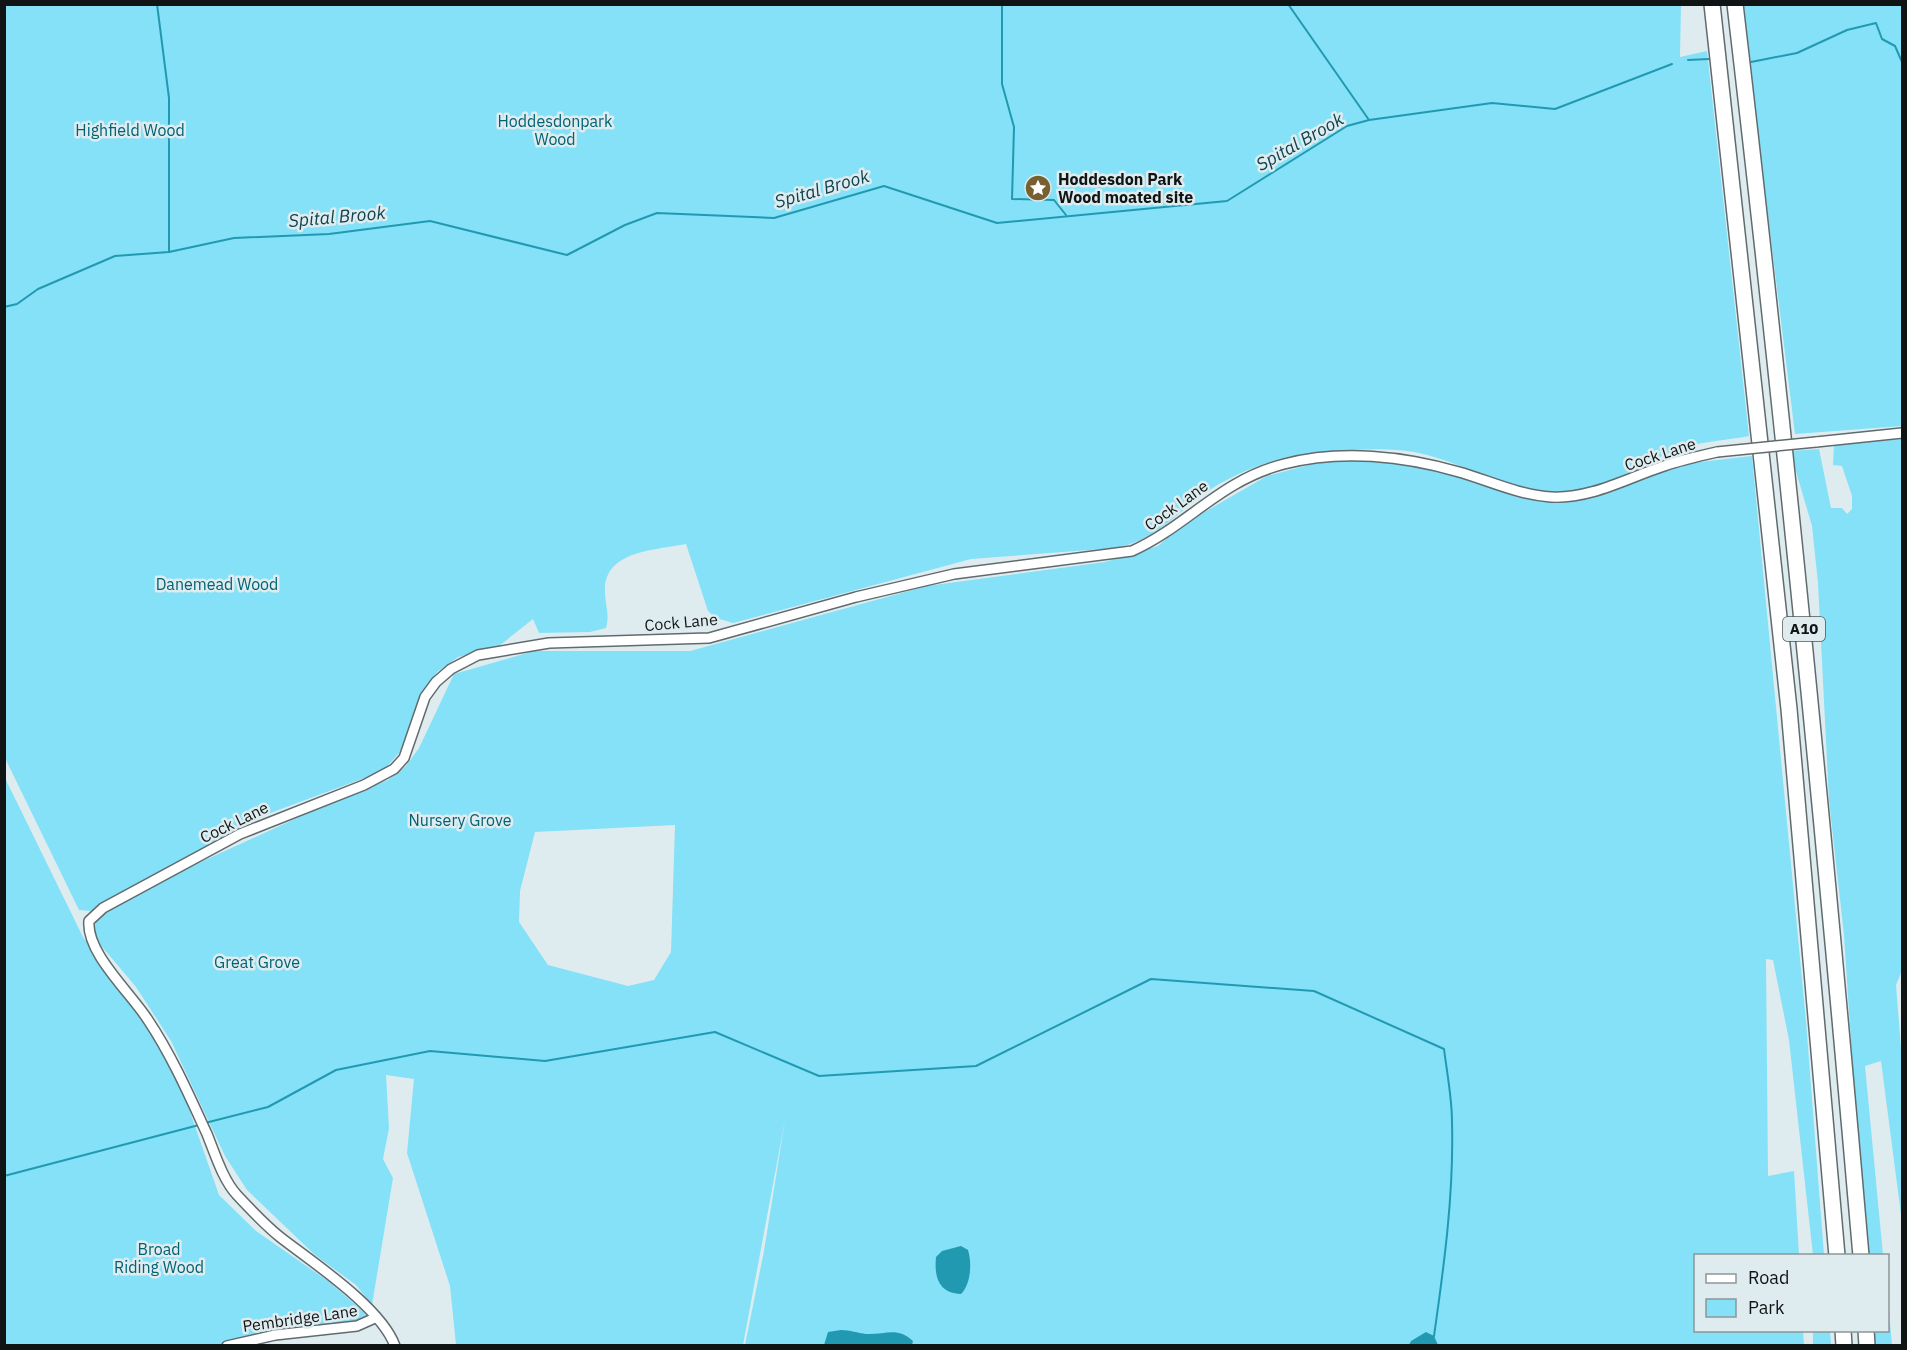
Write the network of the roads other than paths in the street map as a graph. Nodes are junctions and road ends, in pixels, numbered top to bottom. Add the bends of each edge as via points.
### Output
1 (1712, 4) edge
2 (1735, 4) edge
3 (1902, 433) edge
4 (1837, 1254) edge
5 (1861, 1254) edge
6 (375, 1318) junction
7 (227, 1346) edge
8 (395, 1346) edge

1 - 4 highway, A10 via 1789,709
2 - 5 highway, A10 via 1812,705
3 - 6 street, Cock Lane, bridge via 1717,452 1593,492 1552,497 1523,493 1434,465 1380,456 1285,463 1226,488 1155,541 1132,551 954,574 709,638 549,643 478,656 451,669 425,697 404,758 394,769 364,785 240,834 102,908 89,921 93,945 149,1021 179,1072 235,1193
6 - 7 street, Pembridge Lane via 357,1326 275,1335
6 - 8 street, Cock Lane

